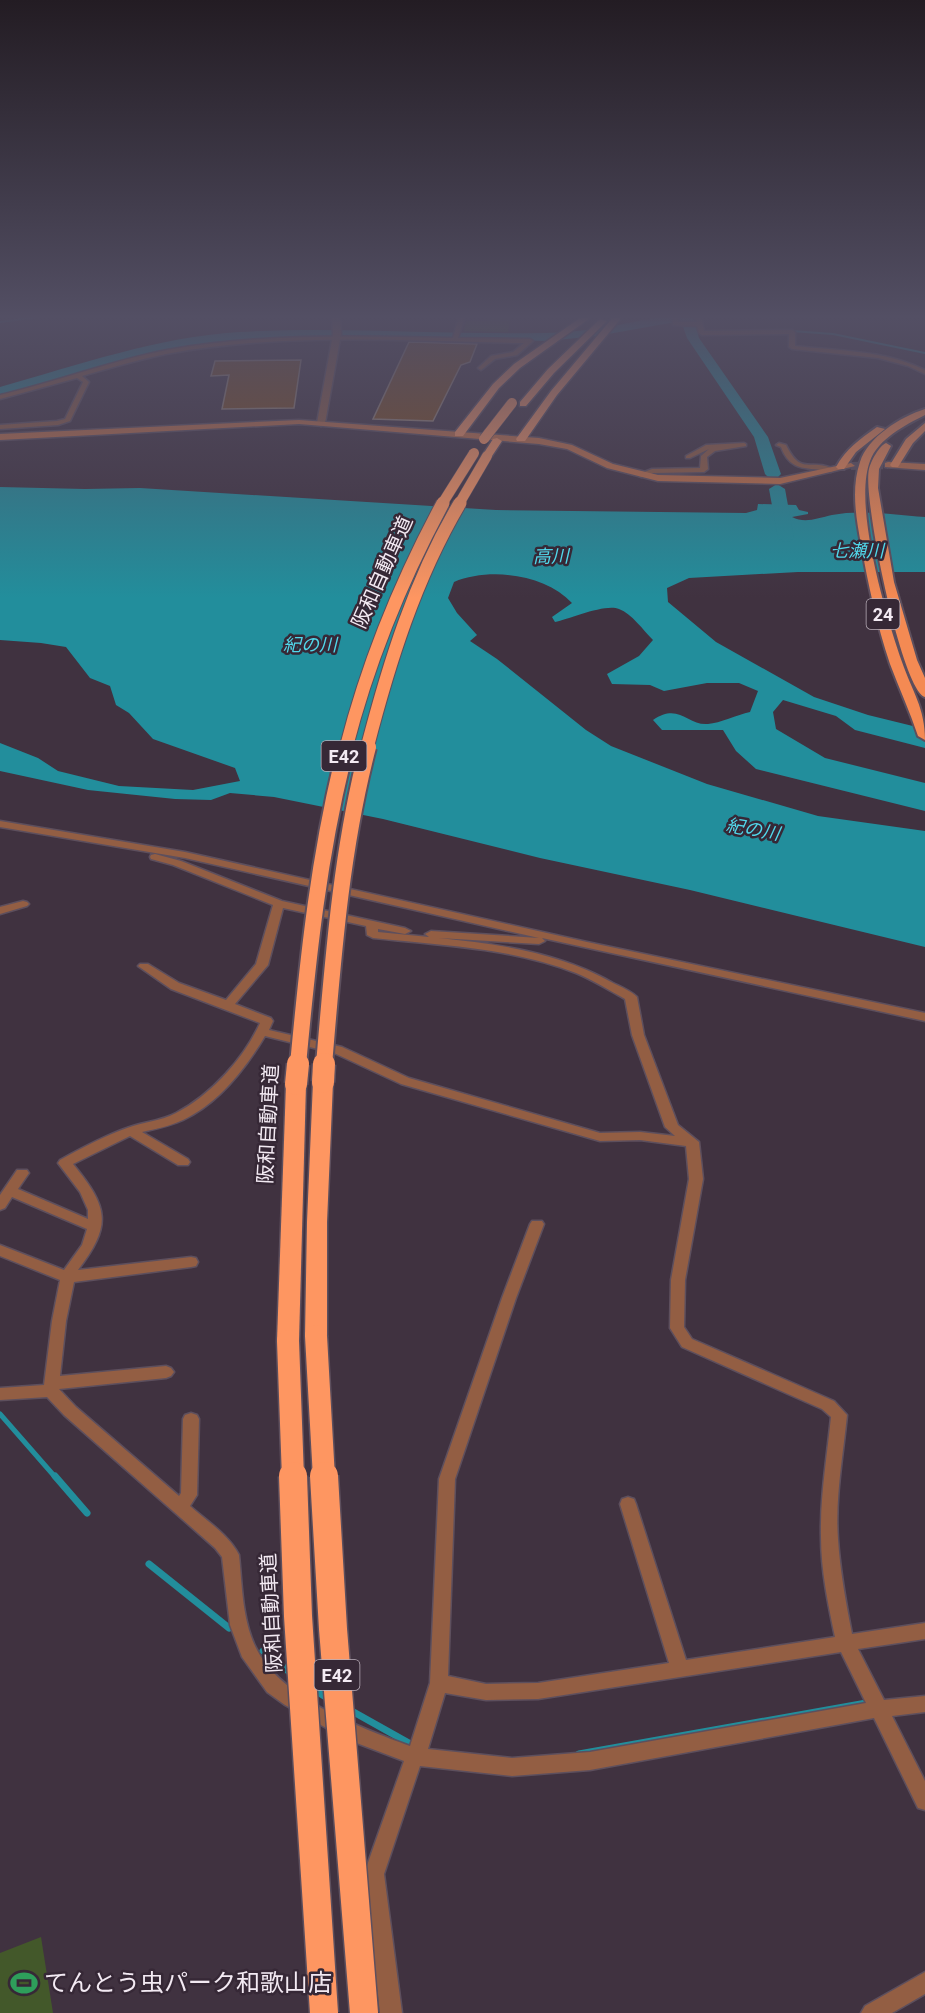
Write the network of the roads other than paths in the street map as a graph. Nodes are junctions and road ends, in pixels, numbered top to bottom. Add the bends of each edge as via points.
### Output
1 (73, 410) edge
2 (323, 410) edge
3 (478, 410) edge
4 (507, 410) edge
5 (520, 410) edge
6 (544, 410) edge
7 (921, 414) edge
8 (321, 423) junction
9 (925, 426) edge
10 (0, 427) edge
11 (459, 434) junction
12 (0, 437) edge
13 (521, 439) junction
14 (779, 445) dead end
15 (481, 454) junction
16 (688, 457) dead end
17 (892, 465) joint
18 (925, 467) edge
19 (841, 468) junction
20 (641, 475) junction
21 (867, 488) junction
22 (925, 693) edge
23 (925, 735) edge
24 (0, 824) edge
25 (126, 845) junction
26 (23, 904) dead end
27 (279, 904) junction
28 (0, 910) edge
29 (372, 926) junction
30 (586, 945) junction
31 (144, 966) dead end
32 (228, 1005) junction
33 (925, 1017) edge
34 (263, 1032) junction
35 (131, 1131) junction
36 (692, 1142) junction
37 (183, 1162) dead end
38 (22, 1173) dead end
39 (10, 1191) junction
40 (0, 1205) edge
41 (537, 1224) dead end
42 (95, 1227) junction
43 (0, 1250) edge
44 (191, 1262) dead end
45 (68, 1276) junction
46 (166, 1372) dead end
47 (52, 1387) junction
48 (0, 1394) edge
49 (191, 1419) dead end
50 (628, 1504) dead end
51 (179, 1509) junction
52 (925, 1631) edge
53 (845, 1642) junction
54 (680, 1670) junction
55 (439, 1683) junction
56 (876, 1704) junction
57 (925, 1704) edge
58 (418, 1750) junction
59 (925, 1801) edge
60 (925, 1982) edge
61 (324, 2013) edge
62 (364, 2013) edge
63 (391, 2013) edge
64 (872, 2013) edge

1 - 10 street via 68,420 58,423
2 - 8 street
3 - 11 highway
4 - 15 highway, 阪和自動車道 / E42, bridge via 484,439
5 - 15 highway, 阪和自動車道 / E42
6 - 13 highway
7 - 19 highway, 24 via 888,423 857,446
7 - 21 highway, 24 via 886,447
8 - 11 main road
8 - 12 main road via 254,422
9 - 17 highway
11 - 13 main road
13 - 20 main road via 569,447
14 - 19 street via 784,446 787,458 803,467
15 - 61 highway, 阪和自動車道 / E42, bridge via 437,514 412,562 384,630 351,730 315,898 296,1084 288,1341 298,1616
15 - 62 highway, 阪和自動車道 / E42, bridge via 427,564 369,733 339,900 323,1082 316,1222 316,1336 333,1629
16 - 20 street via 706,447 744,445 713,449 704,456 704,469 700,471 652,471
17 - 18 main road
19 - 20 main road via 780,481
21 - 22 highway, 24 via 888,582
21 - 23 highway, 24 via 871,566 896,663
24 - 25 street
25 - 27 street
25 - 30 street
26 - 28 street
27 - 29 street
27 - 32 street via 262,965
29 - 30 street
29 - 36 street via 373,935 477,946 555,962 631,997 638,1035 672,1127
30 - 33 street
31 - 32 street via 175,986
32 - 34 street via 267,1021
34 - 35 street via 203,1103 164,1123
34 - 36 street via 338,1050 405,1080 600,1137 640,1136
35 - 37 street
35 - 42 street via 64,1163 95,1206
36 - 53 street via 696,1179 678,1280 676,1328 687,1343 828,1405 839,1415 829,1537
38 - 39 street
39 - 40 street
39 - 42 street
41 - 55 street via 447,1479
42 - 45 street via 90,1244
43 - 45 street
44 - 45 street
45 - 47 street
46 - 47 street
47 - 48 street
47 - 51 street via 70,1412
49 - 51 street via 189,1495
50 - 54 street
51 - 58 street via 230,1555 239,1625 249,1651 273,1686 352,1733
52 - 53 street
53 - 54 street
53 - 56 street
54 - 55 street via 512,1693
55 - 58 street
56 - 57 street
56 - 58 street via 571,1763 512,1767
56 - 59 street
58 - 63 street via 374,1874
60 - 64 street

